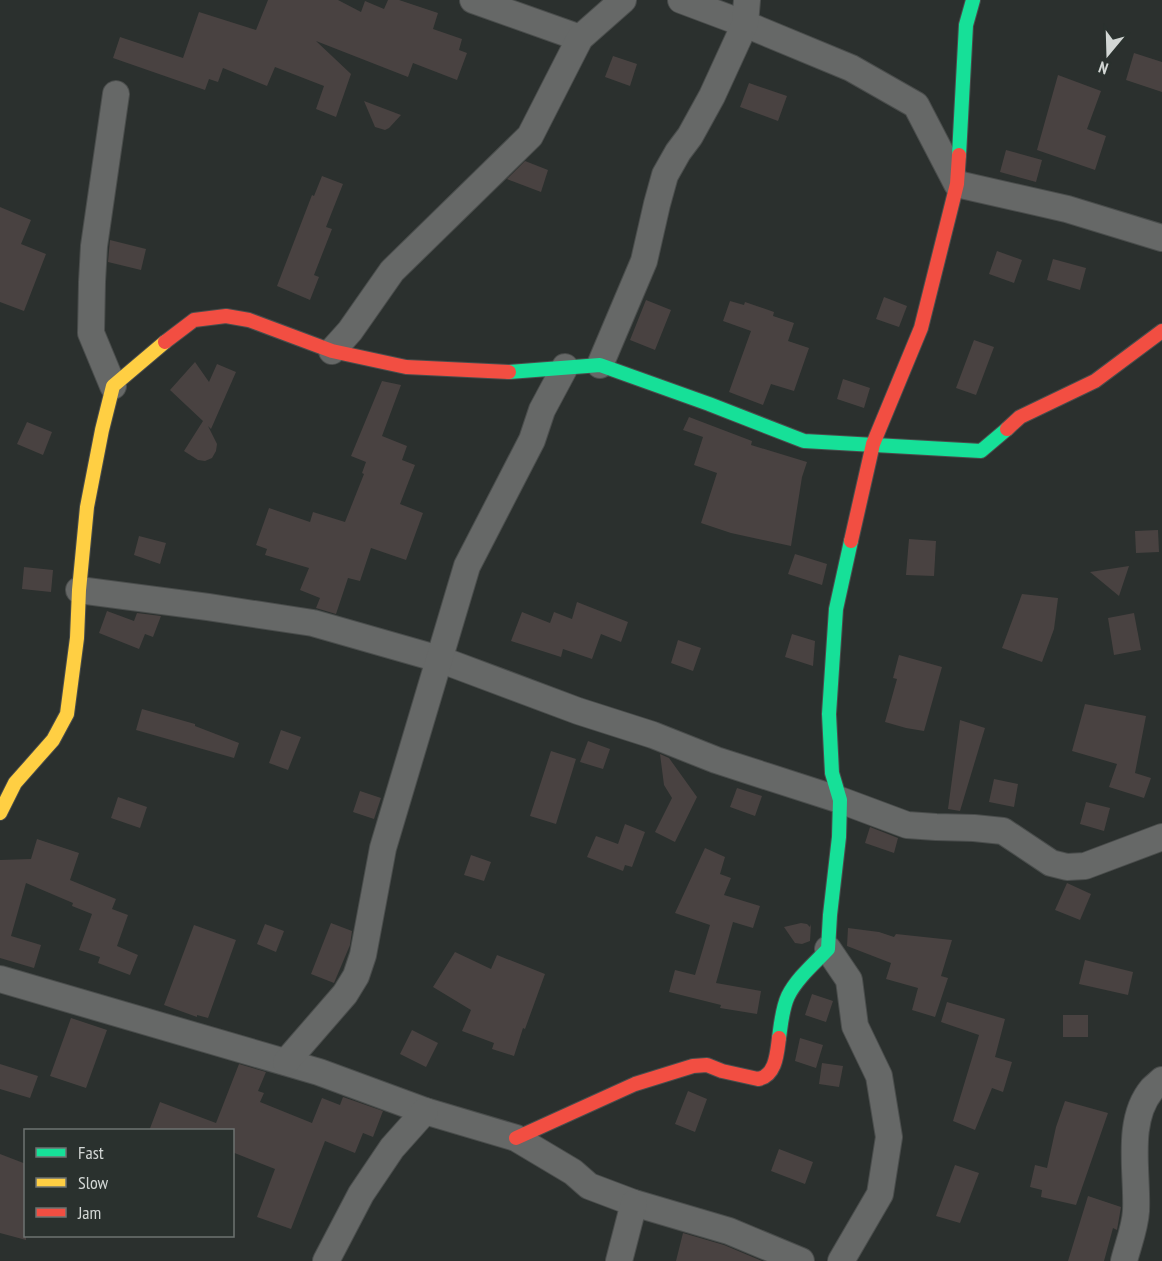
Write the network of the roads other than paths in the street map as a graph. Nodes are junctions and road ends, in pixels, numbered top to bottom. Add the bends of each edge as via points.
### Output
1 (473, 0) edge
2 (623, 0) edge
3 (681, 0) edge
4 (973, 0) edge
5 (746, 12) edge
6 (580, 38) junction
7 (116, 94) dead end
8 (957, 184) junction
9 (1162, 238) edge
10 (1162, 331) edge
11 (332, 351) junction
12 (600, 365) junction
13 (565, 367) junction
14 (113, 386) junction
15 (873, 444) junction
16 (79, 590) junction
17 (439, 659) junction
18 (7, 779) edge
19 (840, 800) junction
20 (0, 813) edge
21 (1162, 837) edge
22 (828, 949) junction
23 (0, 979) edge
24 (286, 1062) junction
25 (1162, 1080) edge
26 (425, 1111) junction
27 (516, 1137) junction
28 (634, 1203) junction
29 (326, 1261) edge
30 (619, 1261) edge
31 (801, 1261) edge
32 (841, 1261) edge
33 (1124, 1261) edge

1 - 6 street
2 - 6 street
3 - 5 street
4 - 8 street via 966,25
5 - 8 street via 916,105
5 - 12 street via 712,96 665,175 644,261
6 - 11 street via 530,136 392,271
7 - 14 street via 94,246 91,313 91,333
8 - 9 street via 1067,209
8 - 15 street via 921,328
10 - 15 street via 1095,381 1020,417 981,451
11 - 13 street via 406,367 504,373
11 - 14 street via 249,320 226,316 194,320
12 - 13 street
12 - 15 street via 804,441
13 - 17 street via 467,566
14 - 16 street via 87,507
15 - 19 street via 836,609 829,714 832,773
16 - 17 street via 313,623
16 - 18 street via 77,638 66,714 53,740
17 - 19 street via 716,760
17 - 24 street via 383,848 356,976
18 - 20 street
19 - 21 street via 907,825 1003,831 1051,863 1067,867 1085,866
19 - 22 street
22 - 27 street via 787,997 774,1065 768,1076 758,1079 706,1065 693,1066 636,1084
22 - 32 street via 849,980 855,1026 879,1076 889,1137 880,1194
23 - 24 street
24 - 26 street
25 - 33 street via 1151,1090 1137,1120 1136,1213
26 - 27 street
26 - 29 street via 392,1148 361,1194
27 - 28 street via 589,1186
28 - 30 street
28 - 31 street via 729,1231

